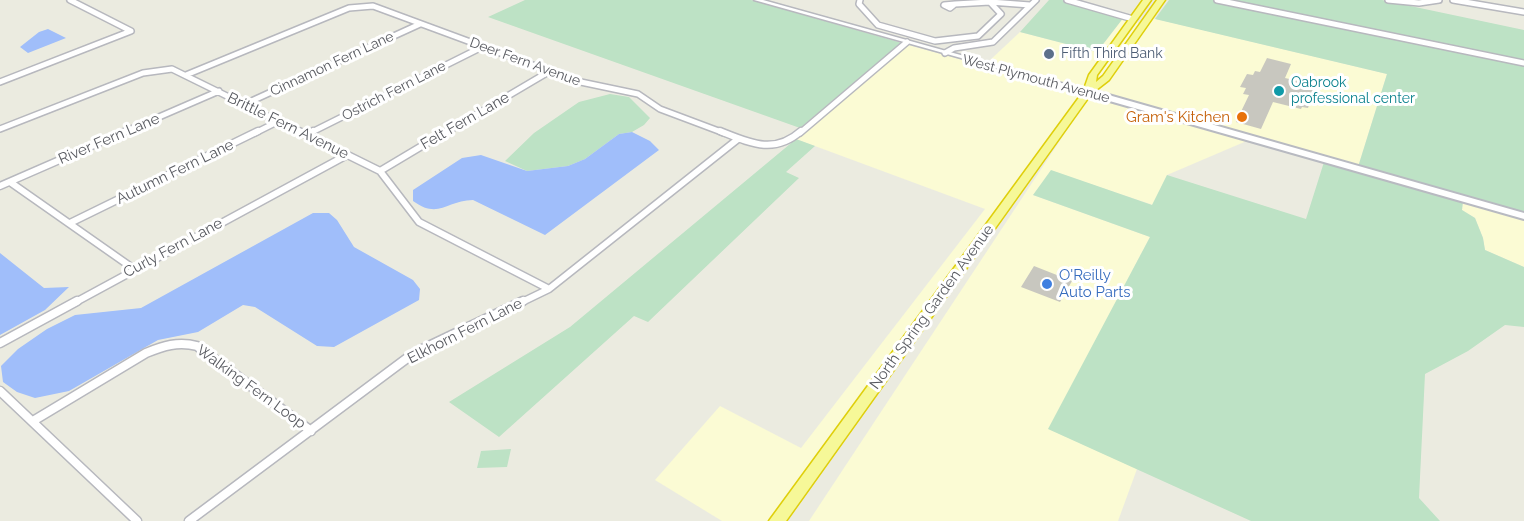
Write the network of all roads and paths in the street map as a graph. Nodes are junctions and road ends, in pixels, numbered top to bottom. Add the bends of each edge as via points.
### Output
1 (70, 0) edge
2 (757, 0) edge
3 (860, 0) edge
4 (1067, 0) edge
5 (1080, 0) edge
6 (1147, 0) edge
7 (1161, 0) edge
8 (1217, 0) edge
9 (1388, 0) edge
10 (1439, 0) edge
11 (1453, 0) edge
12 (990, 1) edge
13 (1013, 1) edge
14 (1029, 2) edge
15 (1092, 3) edge
16 (955, 4) dead end
17 (1524, 12) edge
18 (1136, 16) junction
19 (1145, 23) junction
20 (420, 24) junction
21 (906, 42) junction
22 (482, 47) junction
23 (945, 53) junction
24 (1524, 63) edge
25 (550, 71) junction
26 (186, 75) junction
27 (0, 82) edge
28 (219, 91) junction
29 (1088, 92) junction
30 (244, 104) junction
31 (279, 121) junction
32 (0, 129) edge
33 (306, 135) junction
34 (738, 139) junction
35 (347, 154) junction
36 (380, 171) junction
37 (10, 182) junction
38 (0, 186) edge
39 (1524, 216) edge
40 (70, 223) junction
41 (134, 269) junction
42 (549, 289) junction
43 (0, 343) edge
44 (0, 391) edge
45 (33, 421) junction
46 (311, 431) junction
47 (137, 521) edge
48 (189, 521) edge
49 (777, 521) edge

1 - 27 street via 131,31
2 - 21 street, West Plymouth Avenue
3 - 12 street via 859,4 878,26 934,41 978,36 1001,14
4 - 15 street
5 - 15 street
6 - 18 highway, North Spring Garden Avenue
7 - 19 highway, North Spring Garden Avenue
8 - 24 street
9 - 10 street
11 - 17 street
12 - 13 street
12 - 16 street
13 - 14 street
14 - 23 street via 993,42
15 - 18 street
18 - 19 highway
18 - 29 highway, North Spring Garden Avenue via 1093,75
19 - 29 highway, North Spring Garden Avenue via 1106,78
20 - 22 street, Deer Fern Avenue
20 - 26 street, Deer Fern Avenue via 373,6 355,7
20 - 30 street, Cinnamon Fern Lane
21 - 23 street, West Plymouth Avenue
21 - 34 street, Deer Fern Avenue via 783,144 767,146
22 - 25 street, Deer Fern Avenue
22 - 33 street, Ostrich Fern Lane
23 - 29 street, West Plymouth Avenue
25 - 34 street, Deer Fern Avenue via 590,85 638,94 660,109
25 - 36 street, Felt Fern Lane
26 - 28 street, Brittle Fern Avenue
26 - 32 street, Brittle Fern Avenue via 172,69 142,73
28 - 30 street, Brittle Fern Avenue
28 - 37 street, River Fern Lane
29 - 39 main road, West Plymouth Avenue
29 - 49 highway, North Spring Garden Avenue
30 - 31 street, Brittle Fern Avenue
31 - 33 street, Brittle Fern Avenue
31 - 40 street, Autumn Fern Lane
33 - 35 street, Brittle Fern Avenue
34 - 42 street, Elkhorn Fern Lane
35 - 36 street, Brittle Fern Avenue
35 - 41 street, Curly Fern Lane
36 - 42 street, Brittle Fern Avenue via 419,222
37 - 38 street, River Fern Lane
37 - 40 street
40 - 41 street
41 - 43 street, Curly Fern Lane
42 - 46 street, Elkhorn Fern Lane via 414,353
44 - 45 street
45 - 46 street, Walking Fern Loop via 146,353 186,342 197,346
45 - 47 street
46 - 48 street, Elkhorn Fern Lane

